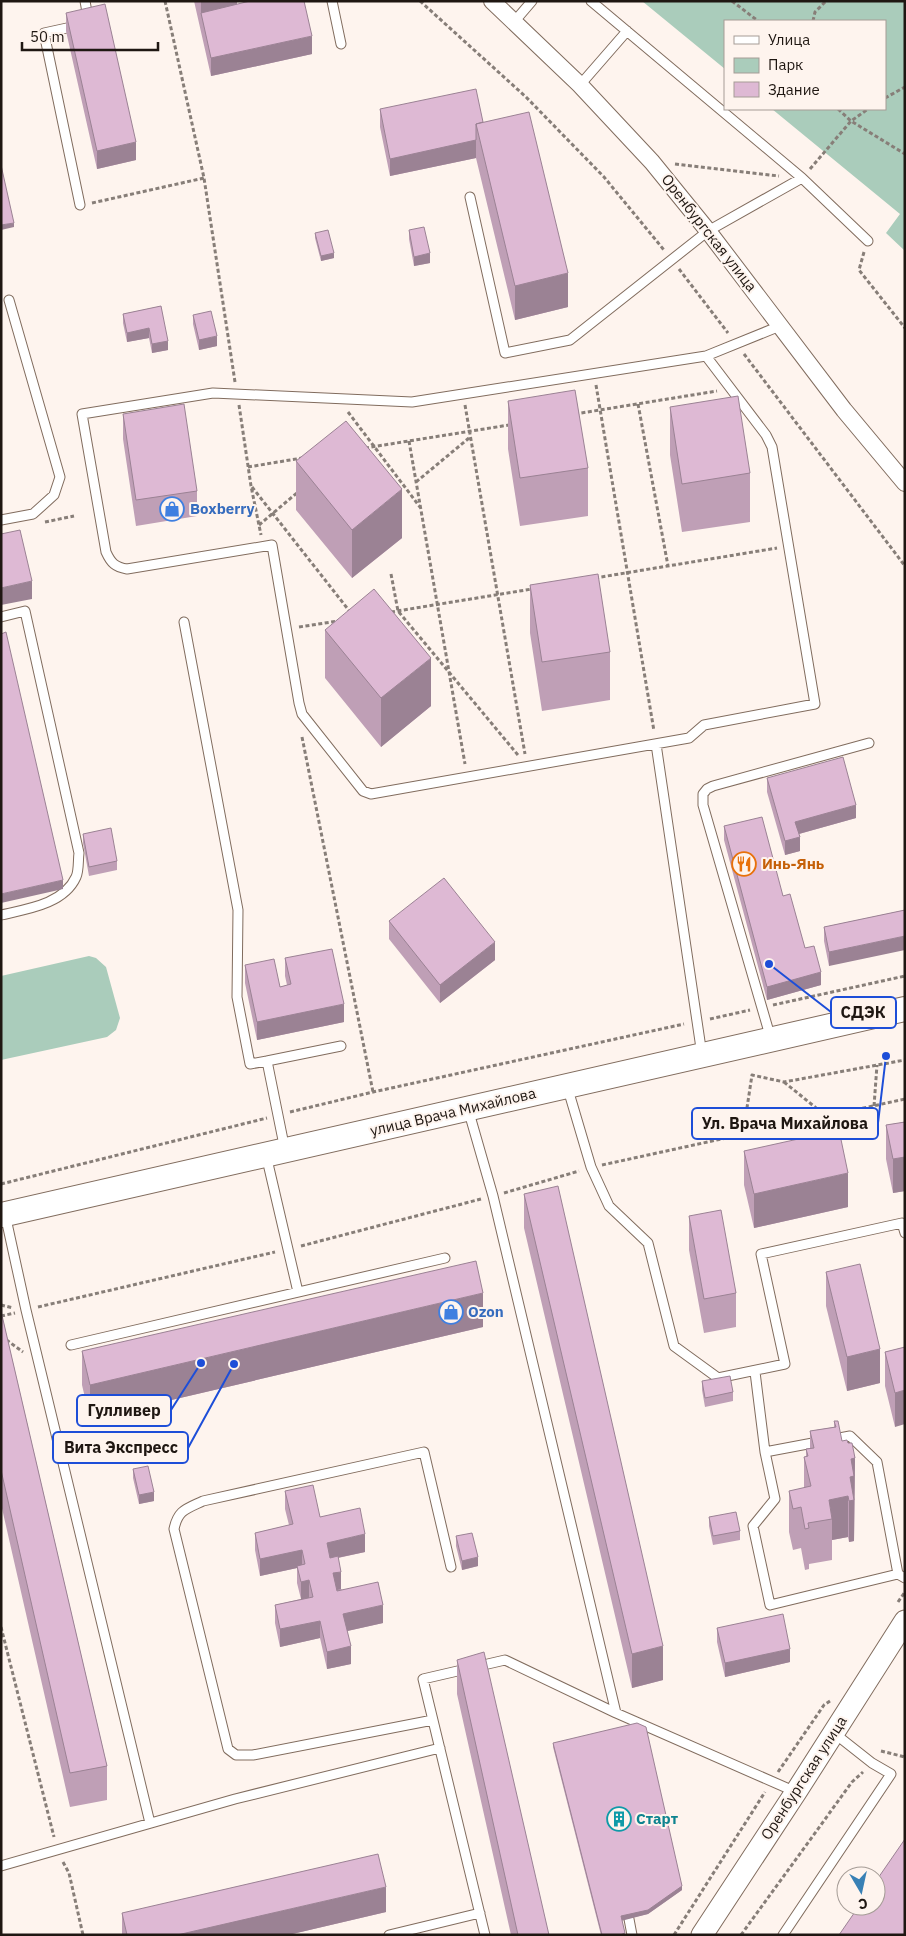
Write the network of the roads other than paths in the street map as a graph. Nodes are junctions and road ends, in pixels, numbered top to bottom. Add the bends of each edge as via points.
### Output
1 (85, 1) edge
2 (332, 1) edge
3 (492, 1) edge
4 (532, 1) edge
5 (591, 1) edge
6 (514, 22) junction
7 (626, 30) junction
8 (341, 44) dead end
9 (580, 85) junction
10 (802, 178) junction
11 (470, 197) dead end
12 (80, 205) road end
13 (708, 231) junction
14 (868, 241) road end
15 (9, 300) dead end
16 (780, 326) junction
17 (706, 356) junction
18 (905, 483) edge
19 (1, 520) edge
20 (1, 617) edge
21 (184, 622) dead end
22 (869, 743) dead end
23 (656, 744) junction
24 (1, 915) edge
25 (905, 1009) edge
26 (771, 1040) junction
27 (341, 1046) dead end
28 (702, 1055) junction
29 (267, 1061) junction
30 (567, 1086) junction
31 (468, 1108) junction
32 (276, 1153) junction
33 (3, 1215) edge
34 (905, 1233) edge
35 (445, 1258) dead end
36 (298, 1292) junction
37 (71, 1345) dead end
38 (755, 1372) junction
39 (765, 1452) junction
40 (451, 1567) dead end
41 (902, 1576) edge
42 (900, 1614) edge
43 (616, 1713) junction
44 (433, 1720) junction
45 (834, 1733) junction
46 (440, 1748) junction
47 (796, 1792) junction
48 (150, 1823) junction
49 (1, 1866) edge
50 (480, 1913) junction
51 (629, 1919) edge
52 (389, 1935) edge
53 (485, 1935) edge
54 (632, 1935) edge
55 (702, 1935) edge
56 (783, 1935) edge

1 - 12 lane via 89,23 44,33
2 - 8 lane
3 - 6 street, Оренбургская улица
4 - 6 lane
5 - 7 lane
6 - 9 street, Оренбургская улица
7 - 9 lane
7 - 10 lane
9 - 13 street, Оренбургская улица via 652,162
10 - 13 lane
10 - 14 lane
11 - 13 lane via 505,353 570,340
13 - 16 street, Оренбургская улица
15 - 19 lane via 60,477 54,495 34,514
16 - 17 lane
16 - 18 street, Оренбургская улица
17 - 23 lane via 772,447 815,704 704,725 689,738
17 - 23 lane via 412,402 213,393 82,414 106,552 118,568 272,545 302,714 363,791 371,794
20 - 24 lane via 25,611 78,853 77,876 64,893 38,906
21 - 29 lane via 238,910 237,997 250,1064
22 - 26 lane via 713,786 703,794 703,805
23 - 28 lane
25 - 26 main road, улица Врача Михайлова
26 - 28 main road, улица Врача Михайлова
27 - 29 lane
28 - 30 main road, улица Врача Михайлова
29 - 32 lane via 278,1115
30 - 31 main road, улица Врача Михайлова
30 - 38 lane via 591,1167 609,1206 648,1242 674,1346 718,1378
31 - 32 main road, улица Врача Михайлова
31 - 43 lane via 493,1196
32 - 33 main road, улица Врача Михайлова
32 - 36 lane via 288,1249
33 - 48 lane
34 - 38 lane via 902,1222 761,1254 785,1364
35 - 36 lane
36 - 37 lane
38 - 39 lane
39 - 41 lane via 850,1436 877,1462
39 - 41 lane via 775,1500 753,1526 770,1605
40 - 44 lane via 424,1452 203,1501 176,1517 174,1530 228,1749 236,1755 253,1756
42 - 45 street, Оренбургская улица
43 - 44 lane via 505,1660 423,1679
43 - 47 lane
44 - 46 lane
45 - 47 street, Оренбургская улица
45 - 56 lane via 891,1774
46 - 48 lane
46 - 50 lane
47 - 55 street, Оренбургская улица
48 - 49 lane
50 - 52 lane
50 - 53 lane
51 - 54 lane

